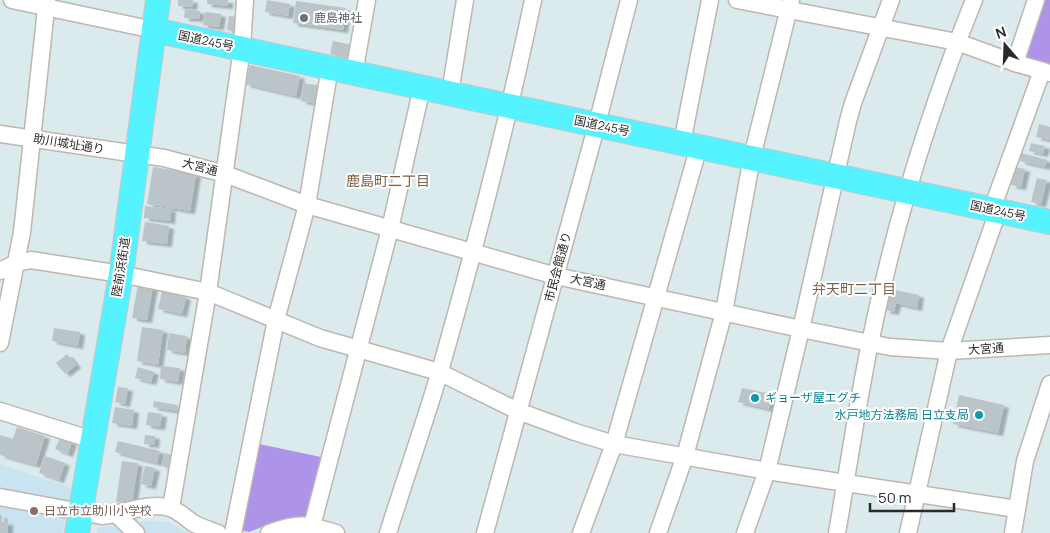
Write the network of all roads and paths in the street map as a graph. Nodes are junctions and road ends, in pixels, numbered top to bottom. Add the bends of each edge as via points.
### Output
1 (12, 0) edge
2 (158, 0) edge
3 (245, 0) edge
4 (367, 0) edge
5 (465, 0) edge
6 (533, 0) edge
7 (629, 0) edge
8 (710, 0) edge
9 (737, 0) edge
10 (891, 0) edge
11 (974, 0) edge
12 (1036, 0) edge
13 (46, 3) edge
14 (789, 5) edge
15 (880, 28) junction
16 (154, 30) junction
17 (957, 42) junction
18 (242, 48) junction
19 (1014, 63) junction
20 (330, 67) junction
21 (354, 72) junction
22 (1046, 72) edge
23 (422, 87) junction
24 (450, 93) junction
25 (511, 106) junction
26 (597, 124) junction
27 (0, 134) edge
28 (31, 138) junction
29 (690, 145) junction
30 (138, 154) junction
31 (752, 157) junction
32 (225, 174) junction
33 (835, 175) junction
34 (906, 191) junction
35 (308, 205) junction
36 (995, 210) junction
37 (1050, 222) edge
38 (390, 229) junction
39 (473, 252) junction
40 (16, 264) junction
41 (0, 271) edge
42 (121, 274) junction
43 (556, 276) junction
44 (208, 292) junction
45 (656, 297) junction
46 (724, 312) junction
47 (276, 320) junction
48 (801, 329) junction
49 (0, 342) edge
50 (870, 343) junction
51 (1050, 345) edge
52 (359, 349) junction
53 (949, 352) junction
54 (439, 372) junction
55 (1050, 384) edge
56 (0, 411) edge
57 (518, 411) junction
58 (93, 440) junction
59 (614, 444) junction
60 (685, 456) junction
61 (767, 471) junction
62 (846, 483) junction
63 (915, 494) junction
64 (0, 497) edge
65 (171, 508) junction
66 (1017, 509) junction
67 (117, 515) junction
68 (78, 523) edge
69 (312, 526) junction
70 (136, 533) edge
71 (218, 533) edge
72 (233, 533) edge
73 (269, 533) edge
74 (336, 533) edge
75 (388, 533) edge
76 (485, 533) edge
77 (581, 533) edge
78 (658, 533) edge
79 (745, 533) edge
80 (837, 533) edge
81 (908, 533) edge
82 (1013, 533) edge

1 - 13 street
2 - 16 highway, 陸前浜街道
3 - 18 street
4 - 21 street
5 - 24 street
6 - 25 street
7 - 26 street, 市民会館通り
8 - 29 street
9 - 14 street
10 - 15 street
11 - 17 street
12 - 19 street
13 - 16 street
13 - 28 street
14 - 15 street
14 - 31 street
15 - 17 street
15 - 33 street via 853,103
16 - 18 highway, 国道245号
16 - 30 highway, 陸前浜街道
17 - 19 street
17 - 34 street
18 - 20 highway, 国道245号
18 - 32 street
19 - 22 street
20 - 21 highway, 国道245号
20 - 35 street
21 - 23 highway, 国道245号
22 - 36 street
23 - 24 highway, 国道245号
23 - 38 street
24 - 25 highway, 国道245号
25 - 26 highway, 国道245号
25 - 39 street
26 - 29 highway, 国道245号
26 - 43 street, 市民会館通り
27 - 28 street, 助川城址通り
28 - 30 street, 助川城址通り
28 - 40 street
29 - 31 highway, 国道245号
29 - 45 street
30 - 32 street, 大宮通
30 - 42 highway, 陸前浜街道
31 - 33 highway, 国道245号
31 - 46 street
32 - 35 street, 大宮通
32 - 44 street
33 - 34 highway, 国道245号
33 - 48 street
34 - 36 highway, 国道245号
34 - 50 street
35 - 38 street, 大宮通
35 - 47 street
36 - 37 highway, 国道245号
36 - 53 street
38 - 39 street, 大宮通
38 - 52 street
39 - 43 street, 大宮通
39 - 54 street
40 - 41 street
40 - 42 street via 32,260
40 - 49 street
42 - 44 street
42 - 58 highway, 陸前浜街道
43 - 45 street, 大宮通
43 - 57 street, 市民会館通り
44 - 47 street
44 - 65 street
45 - 46 street, 大宮通
45 - 59 street
46 - 48 street, 大宮通
46 - 60 street
47 - 52 street
47 - 72 street
48 - 50 street, 大宮通
48 - 61 street
50 - 53 street, 大宮通
50 - 62 street
51 - 53 street, 大宮通
52 - 54 street
52 - 69 street
53 - 63 street
54 - 57 street
54 - 75 street
55 - 66 street via 1025,460
56 - 58 street
57 - 59 street
57 - 76 street, 市民会館通り
58 - 68 highway, 陸前浜街道
59 - 60 street
59 - 77 street
60 - 61 street
60 - 78 street
61 - 62 street
61 - 79 street
62 - 63 street
62 - 80 street
63 - 66 street
63 - 81 street
64 - 68 street
65 - 67 street via 149,506
65 - 71 street via 195,524
66 - 82 street
67 - 68 street
67 - 70 street
69 - 73 street via 290,526
69 - 74 street

